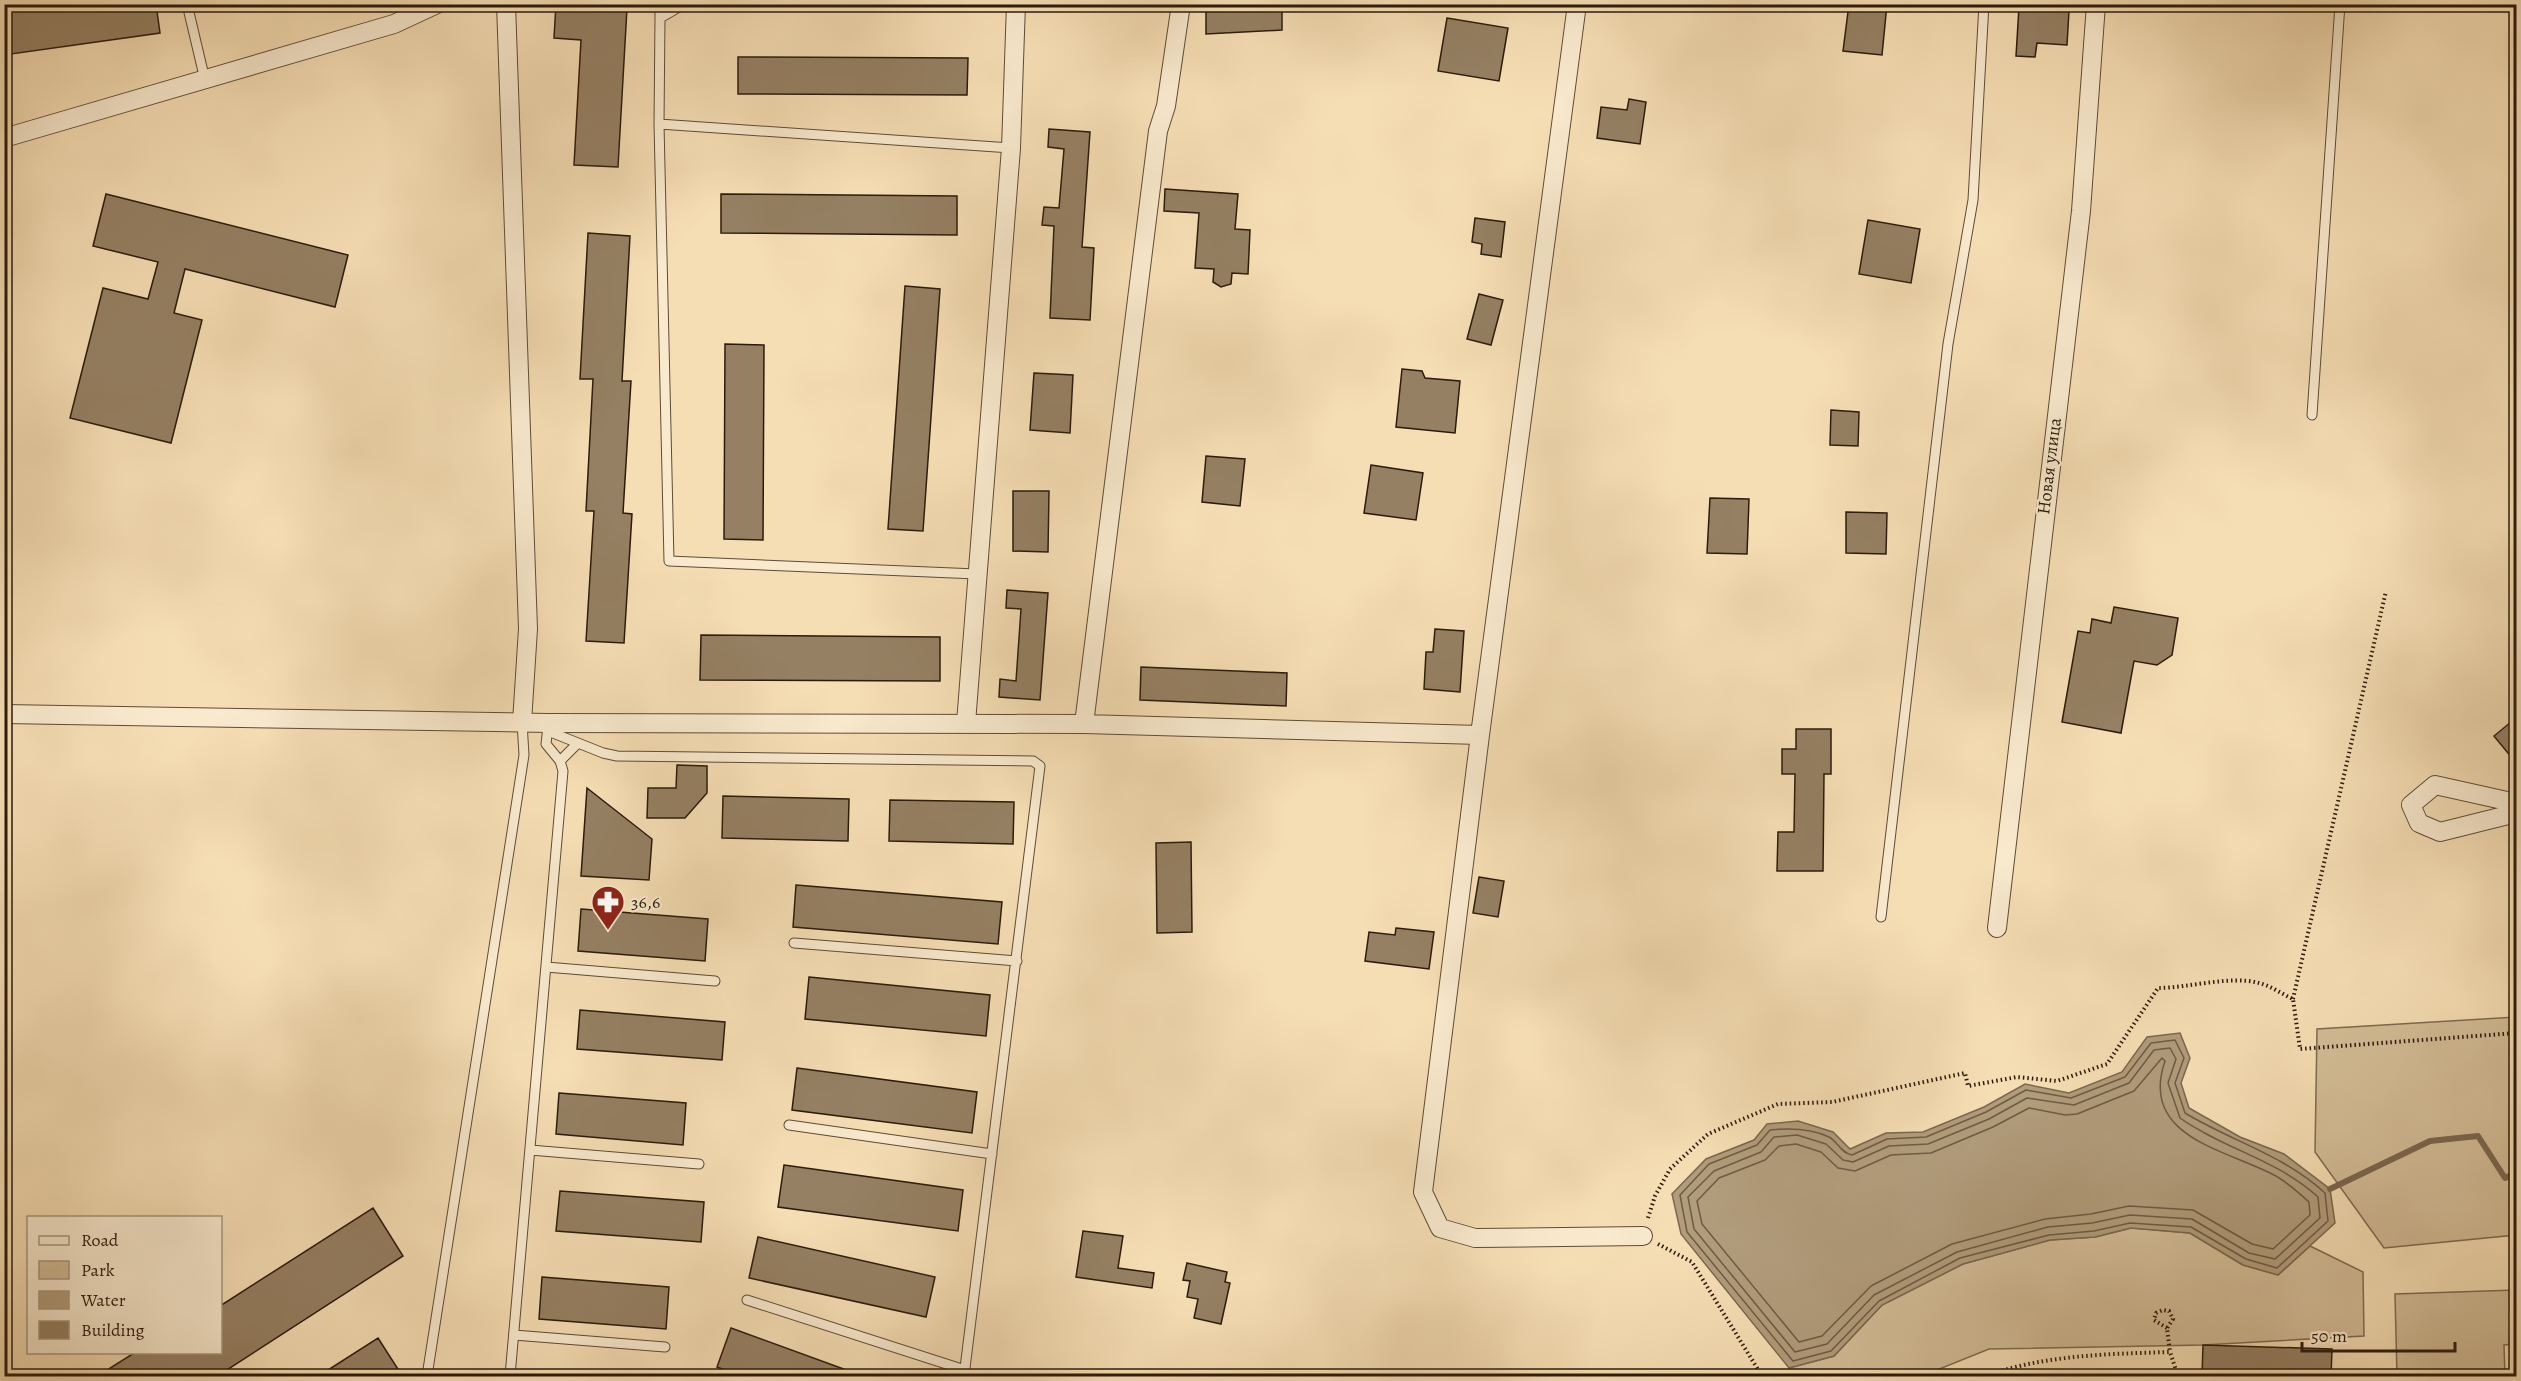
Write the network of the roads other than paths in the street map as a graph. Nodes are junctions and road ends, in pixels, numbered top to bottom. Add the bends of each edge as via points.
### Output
1 (187, 4) edge
2 (437, 4) edge
3 (506, 4) edge
4 (660, 4) edge
5 (684, 4) edge
6 (1016, 4) edge
7 (1181, 4) edge
8 (1577, 4) edge
9 (1984, 4) edge
10 (2096, 4) edge
11 (2340, 4) edge
12 (660, 18) junction
13 (205, 80) junction
14 (659, 124) junction
15 (4, 138) edge
16 (1011, 148) junction
17 (2312, 415) dead end
18 (977, 574) junction
19 (4, 714) edge
20 (522, 722) junction
21 (966, 723) junction
22 (1084, 724) junction
23 (548, 727) junction
24 (1480, 735) junction
25 (578, 743) junction
26 (561, 761) junction
27 (2517, 803) edge
28 (2517, 813) edge
29 (1881, 917) dead end
30 (1997, 928) dead end
31 (794, 943) dead end
32 (1017, 962) junction
33 (546, 967) junction
34 (714, 981) dead end
35 (789, 1125) dead end
36 (530, 1150) junction
37 (992, 1154) junction
38 (699, 1164) dead end
39 (1643, 1236) road end
40 (747, 1300) dead end
41 (514, 1335) junction
42 (665, 1347) dead end
43 (965, 1373) edge
44 (427, 1377) edge
45 (510, 1377) edge

1 - 13 lane
2 - 13 street via 394,24
3 - 20 street via 528,629
4 - 12 lane
5 - 12 lane
6 - 16 street
7 - 22 street via 1166,106 1158,131
8 - 24 street
9 - 29 lane via 1973,200 1948,344
10 - 30 street, Новая улица via 2081,211
11 - 17 lane
12 - 14 lane
13 - 15 street
14 - 16 lane
14 - 18 lane via 669,561
16 - 18 street
18 - 21 street
19 - 20 street
20 - 23 street
20 - 44 lane via 524,755
21 - 22 street
21 - 23 street
22 - 24 street
23 - 25 lane
23 - 26 lane via 546,744
24 - 39 street via 1423,1192 1440,1228 1475,1238
25 - 26 lane
25 - 32 lane via 618,756 1037,763 1041,772
26 - 33 lane
27 - 28 street via 2435,785 2411,805 2419,823 2440,832
31 - 32 lane
32 - 37 lane
33 - 34 lane
33 - 36 lane
35 - 37 lane
36 - 38 lane
36 - 41 lane
37 - 43 lane
40 - 43 lane
41 - 42 lane
41 - 45 lane

